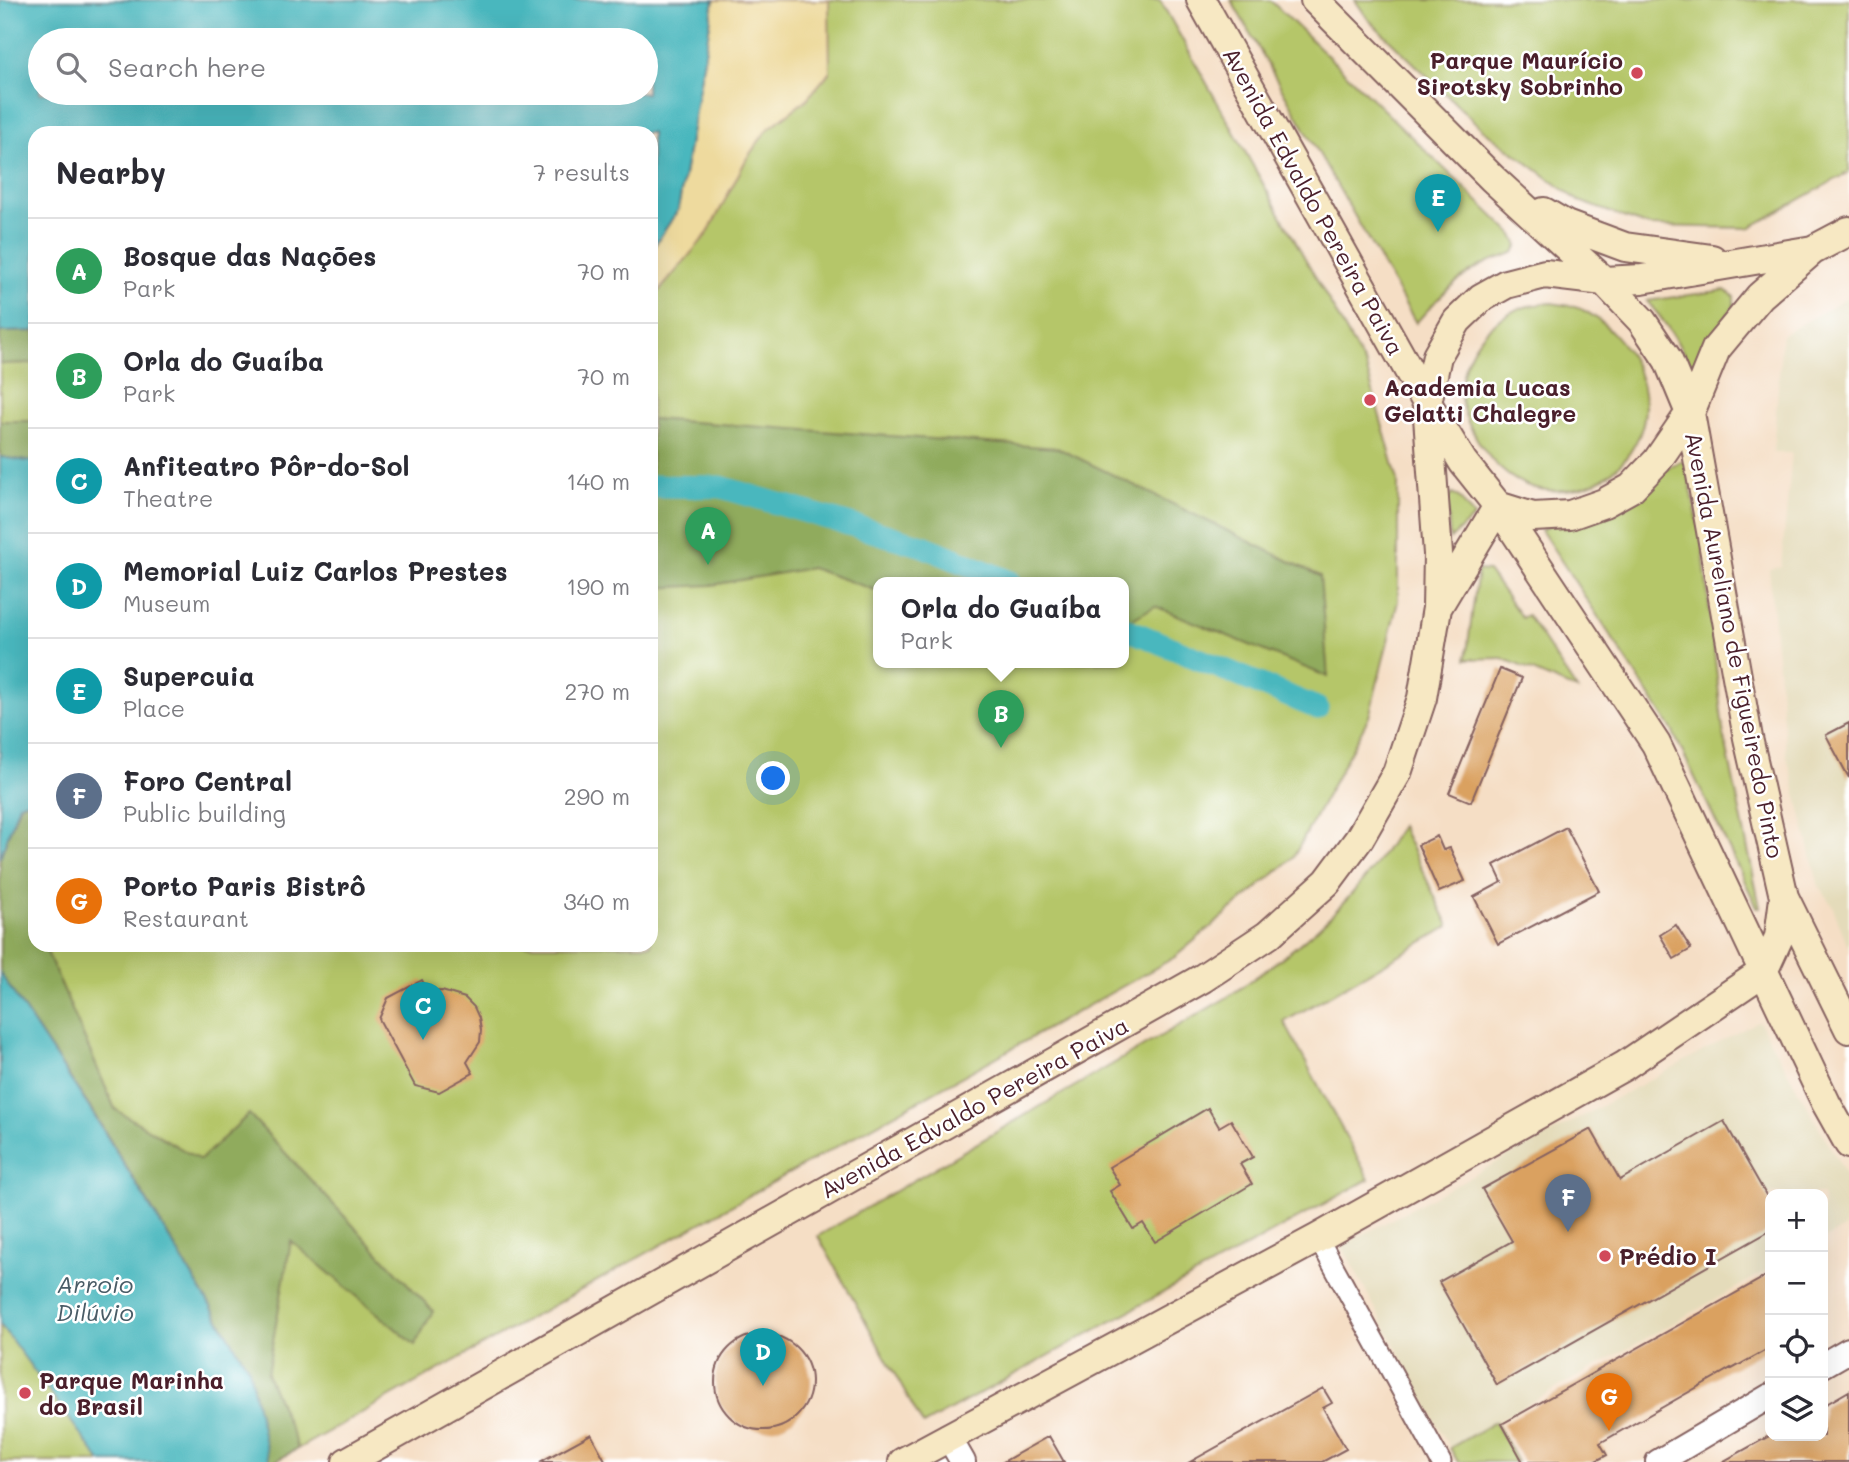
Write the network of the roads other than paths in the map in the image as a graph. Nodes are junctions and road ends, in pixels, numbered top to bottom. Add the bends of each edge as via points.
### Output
1 (1201, 0) edge
2 (1315, 0) edge
3 (1492, 178) junction
4 (1849, 231) edge
5 (1813, 250) junction
6 (1743, 263) junction
7 (1604, 281) junction
8 (1427, 403) junction
9 (1690, 413) junction
10 (1497, 506) junction
11 (1437, 608) junction
12 (1784, 897) junction
13 (1763, 972) junction
14 (1849, 1029) edge
15 (1849, 1144) edge
16 (1318, 1238) junction
17 (1849, 1350) edge
18 (1828, 1362) edge
19 (1765, 1399) edge
20 (948, 1436) junction
21 (1433, 1459) edge
22 (913, 1460) edge
23 (348, 1462) edge
24 (963, 1462) edge
25 (1658, 1462) edge

1 - 8 main road, Avenida Edvaldo Pereira Paiva
2 - 3 main road
3 - 6 main road via 1566,225 1625,247
3 - 7 main road
4 - 5 main road
5 - 6 main road, Avenida Edvaldo Pereira Paiva
5 - 9 main road via 1760,296 1716,349
6 - 7 main road, Avenida Edvaldo Pereira Paiva
7 - 8 main road, Avenida Edvaldo Pereira Paiva via 1545,275 1506,284 1481,298 1457,321 1437,356
7 - 9 main road via 1655,340
8 - 10 main road
8 - 11 main road, Avenida Edvaldo Pereira Paiva via 1438,554
9 - 10 main road via 1640,479 1604,503 1570,515 1533,517
9 - 12 main road, Avenida Aureliano de Figueiredo Pinto via 1748,738
10 - 11 main road, Avenida Edvaldo Pereira Paiva
10 - 13 main road via 1656,744
11 - 23 main road, Avenida Edvaldo Pereira Paiva via 1422,698 1397,773 1359,839 1326,882 1268,934 1203,978
12 - 13 main road via 1779,937
12 - 14 main road, Avenida Aureliano de Figueiredo Pinto
13 - 15 main road
13 - 16 main road via 1624,1066
16 - 20 main road
16 - 21 street
17 - 18 street
19 - 25 street
20 - 22 main road
20 - 24 street

